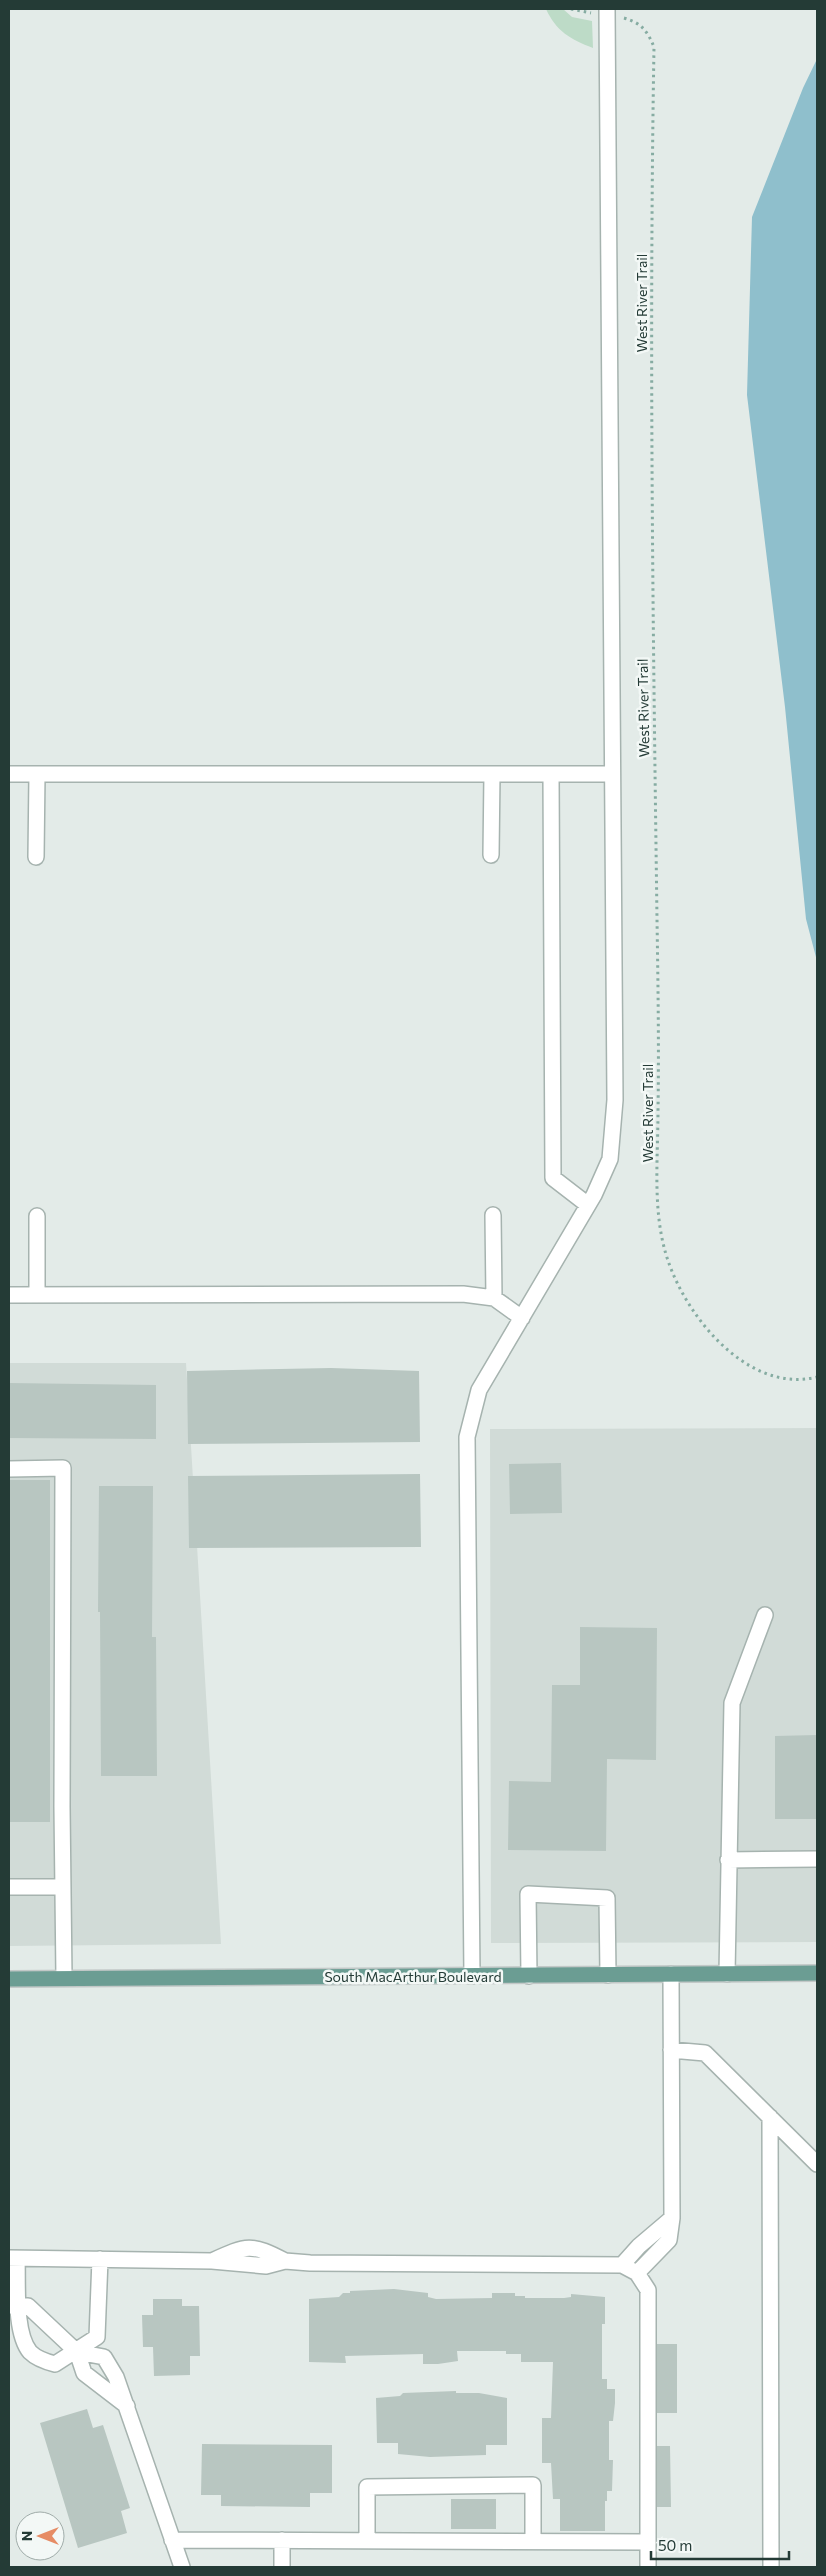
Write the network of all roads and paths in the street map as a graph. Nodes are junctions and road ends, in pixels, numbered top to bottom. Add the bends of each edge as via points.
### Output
1 (571, 9) edge
2 (607, 11) edge
3 (9, 774) edge
4 (37, 774) junction
5 (492, 774) junction
6 (551, 774) junction
7 (612, 774) junction
8 (491, 854) dead end
9 (36, 857) dead end
10 (588, 1205) junction
11 (493, 1215) dead end
12 (37, 1216) dead end
13 (9, 1295) edge
14 (37, 1295) junction
15 (494, 1298) junction
16 (522, 1318) junction
17 (817, 1377) edge
18 (9, 1469) edge
19 (765, 1615) dead end
20 (817, 1859) edge
21 (728, 1860) junction
22 (9, 1887) edge
23 (62, 1887) junction
24 (817, 1973) edge
25 (671, 1974) junction
26 (727, 1974) junction
27 (608, 1975) junction
28 (472, 1976) junction
29 (529, 1976) junction
30 (64, 1978) junction
31 (9, 1979) edge
32 (671, 2050) junction
33 (770, 2117) junction
34 (817, 2164) edge
35 (672, 2218) junction
36 (13, 2259) edge
37 (100, 2259) junction
38 (622, 2265) junction
39 (637, 2273) junction
40 (13, 2306) edge
41 (77, 2352) junction
42 (127, 2406) junction
43 (172, 2540) junction
44 (282, 2540) junction
45 (367, 2540) junction
46 (533, 2541) junction
47 (648, 2542) junction
48 (177, 2566) edge
49 (282, 2567) edge
50 (648, 2567) edge
51 (771, 2567) edge

1 - 2 path, West River Trail
2 - 7 street
2 - 17 path, West River Trail via 636,21 646,29 654,47 651,308 653,649 659,1010 658,1185 663,1244 675,1281 695,1317 744,1364 791,1381
3 - 4 street
4 - 5 street
4 - 9 street
5 - 6 street
5 - 8 street
6 - 7 street
6 - 10 street via 552,1178
7 - 10 street via 615,1100 610,1159
10 - 16 street
11 - 15 street
12 - 14 street
13 - 14 street
14 - 15 street via 463,1294
15 - 16 street
16 - 28 street via 479,1390 467,1437
18 - 23 street via 63,1468
19 - 21 street via 732,1702
20 - 21 street
21 - 26 street
22 - 23 street
23 - 30 street
24 - 26 main road, South MacArthur Boulevard
25 - 26 main road, South MacArthur Boulevard
25 - 27 main road, South MacArthur Boulevard
25 - 32 street
27 - 29 main road, South MacArthur Boulevard
27 - 29 street via 607,1898 528,1894
28 - 29 main road, South MacArthur Boulevard
28 - 30 main road, South MacArthur Boulevard
30 - 31 main road, South MacArthur Boulevard
32 - 33 street via 705,2053
32 - 35 street
33 - 34 street
33 - 51 street
35 - 38 street
35 - 39 street via 669,2240
36 - 37 street
36 - 40 street
37 - 38 street via 212,2261 241,2248 262,2248 286,2261 310,2263
37 - 41 street via 97,2337
38 - 39 street
39 - 47 street via 648,2290
40 - 41 street via 28,2306
40 - 41 street via 30,2352 55,2364
41 - 42 street via 84,2373
41 - 42 street via 104,2357
42 - 43 street
43 - 44 street
43 - 48 street
44 - 45 street
44 - 49 street
45 - 46 street
45 - 46 street via 367,2487 533,2485
46 - 47 street
47 - 50 street

